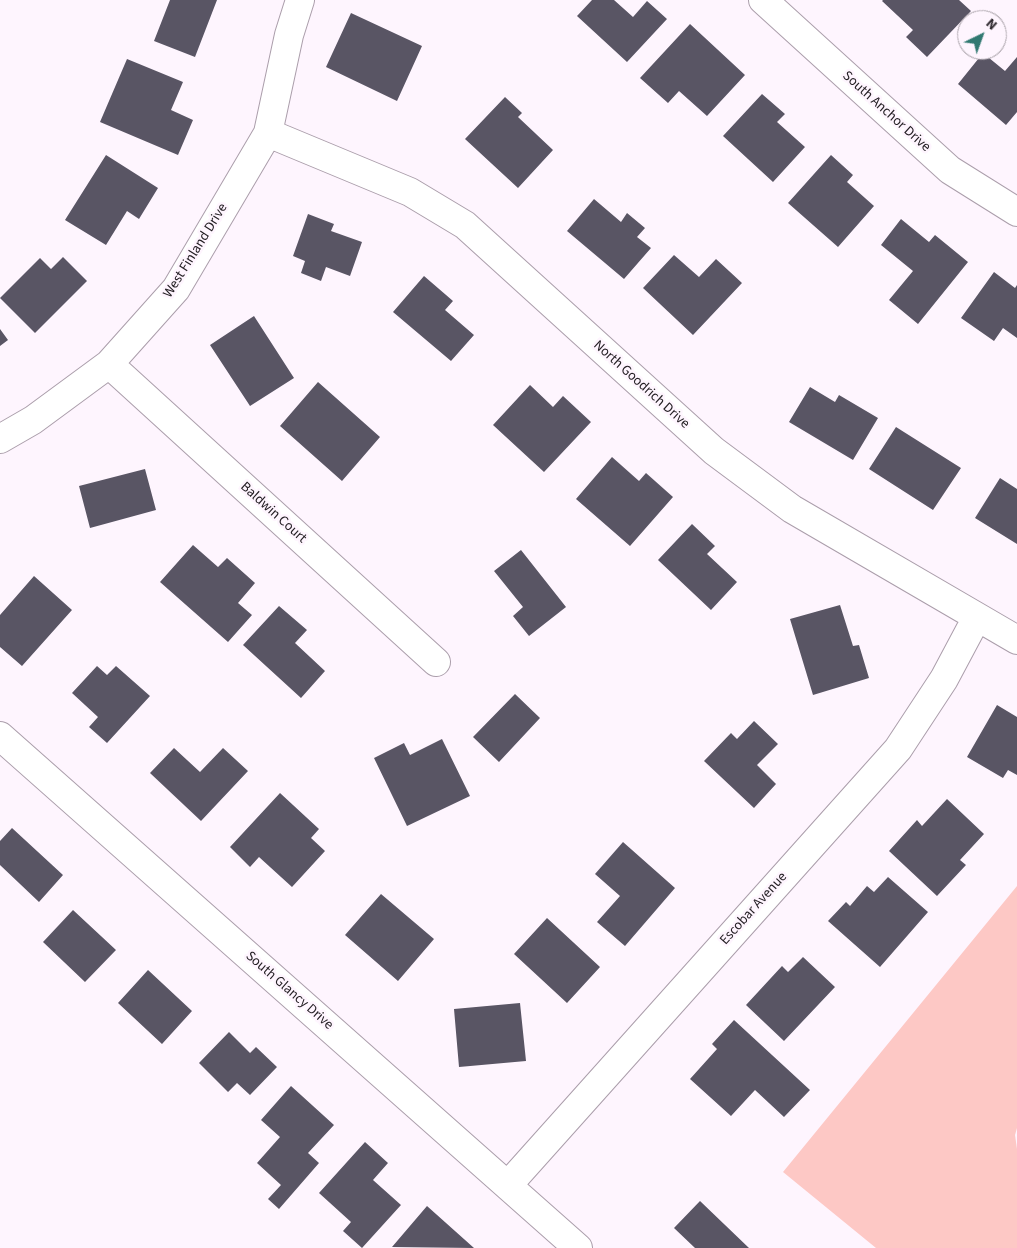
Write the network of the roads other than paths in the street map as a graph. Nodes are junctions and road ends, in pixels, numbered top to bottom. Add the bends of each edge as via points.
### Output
1 (300, 0) edge
2 (762, 0) edge
3 (268, 133) junction
4 (1017, 212) edge
5 (109, 364) junction
6 (0, 439) edge
7 (977, 617) junction
8 (1017, 640) edge
9 (436, 662) dead end
10 (0, 736) edge
11 (508, 1185) junction
12 (578, 1248) edge

1 - 3 street, West Finland Drive via 288,35
2 - 4 street, South Anchor Drive via 950,170
3 - 5 street, West Finland Drive via 176,289
3 - 7 street, North Goodrich Drive via 410,192 465,225 722,457 792,509
5 - 6 street, West Finland Drive via 33,420
5 - 9 street, Baldwin Court
7 - 8 street, North Goodrich Drive
7 - 11 street, Escobar Avenue via 944,679 898,749
10 - 11 street, South Glancy Drive
11 - 12 street, South Glancy Drive

